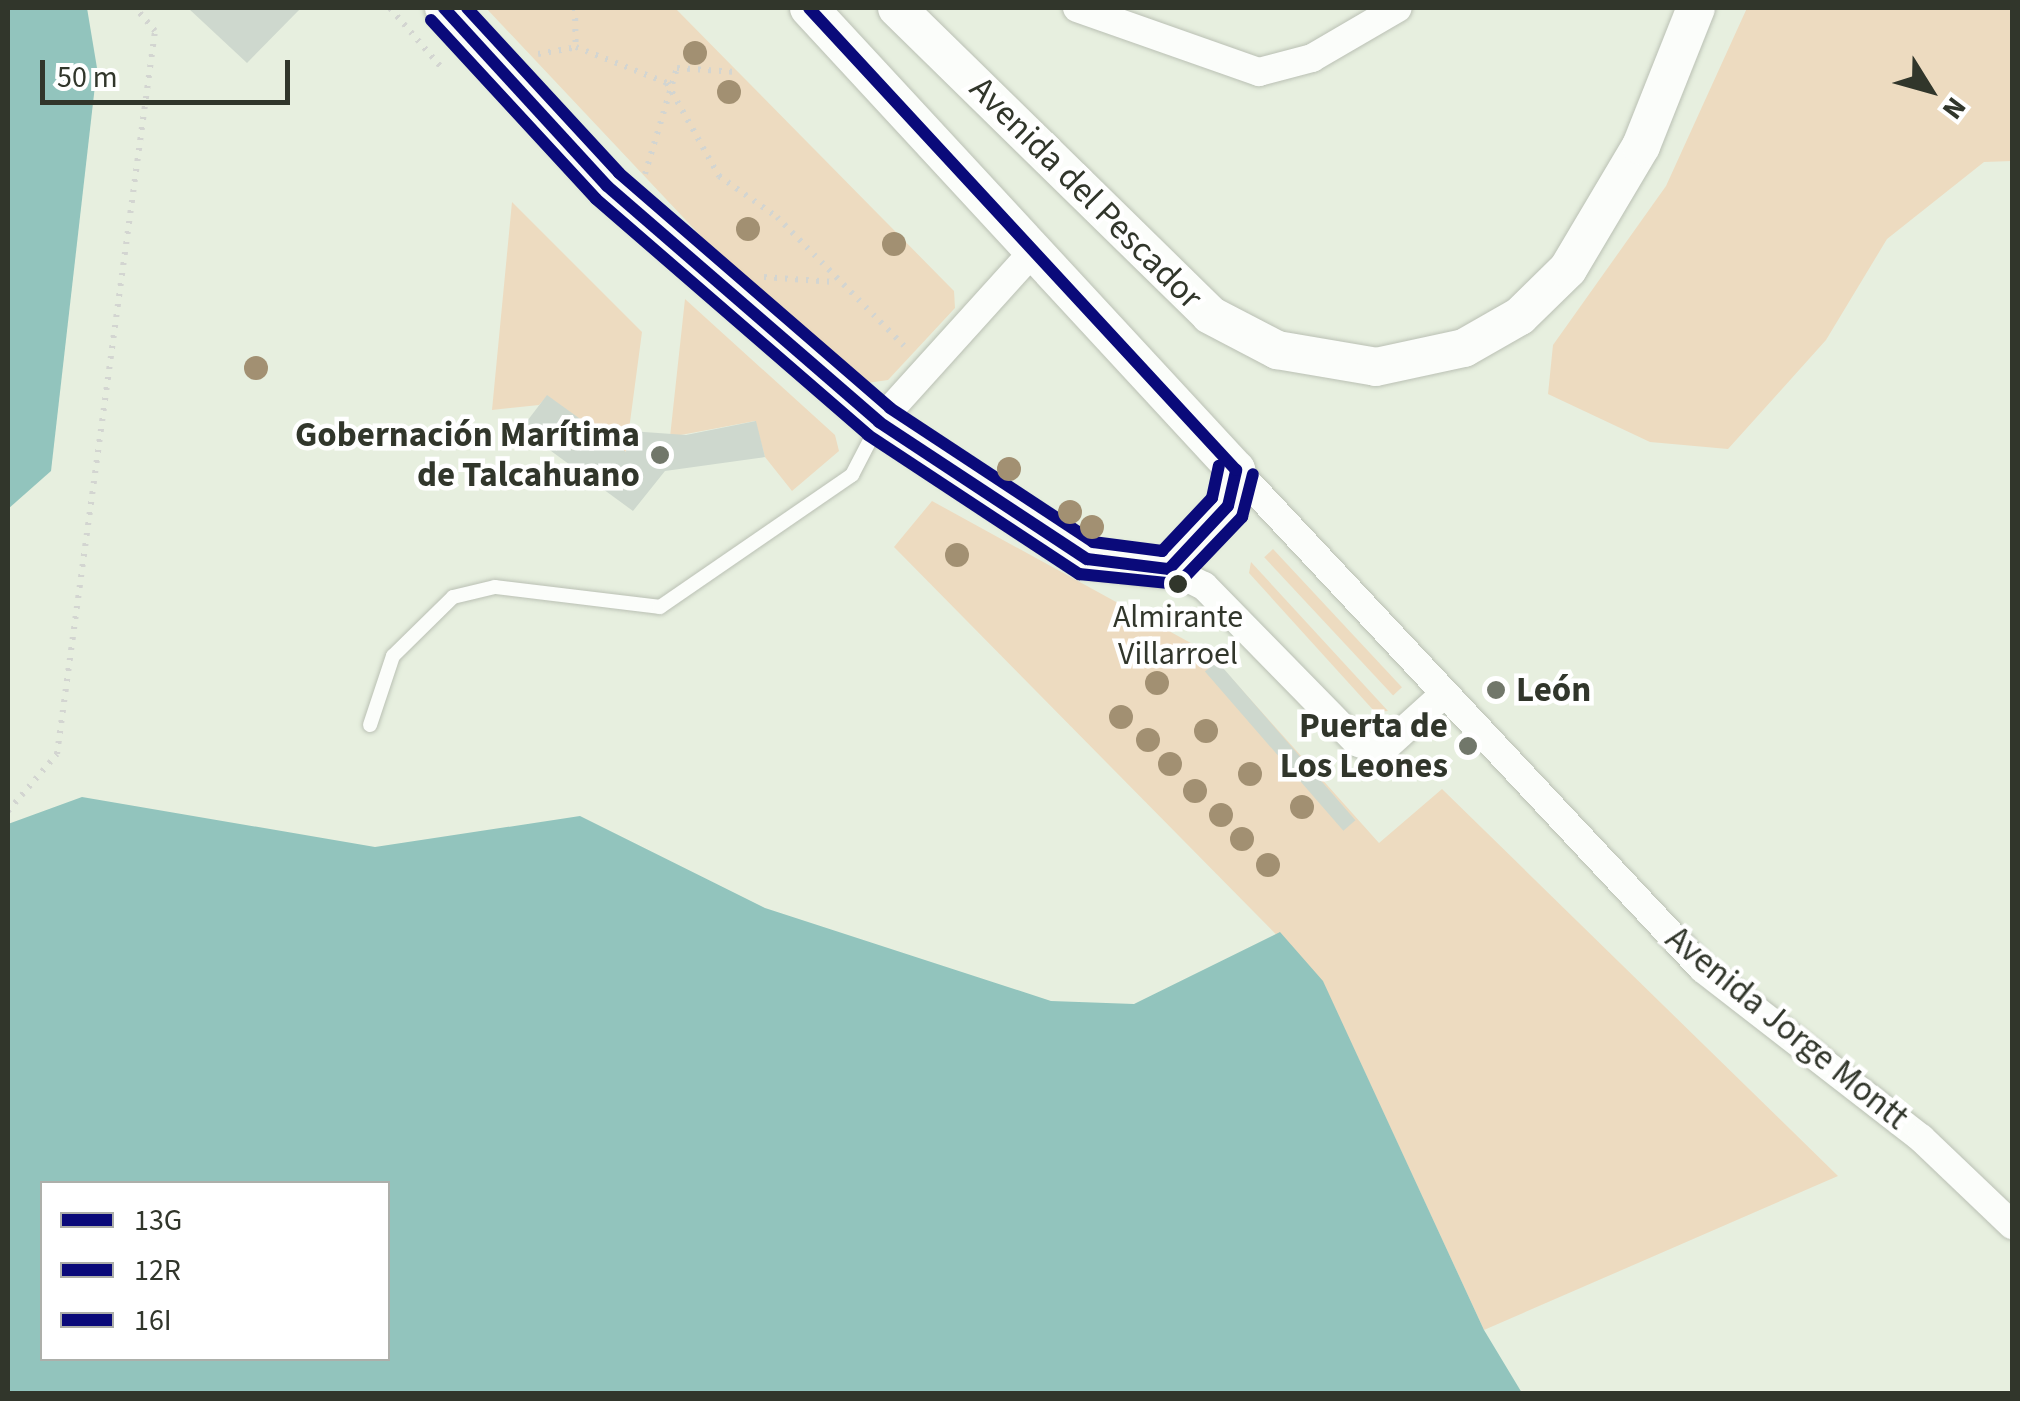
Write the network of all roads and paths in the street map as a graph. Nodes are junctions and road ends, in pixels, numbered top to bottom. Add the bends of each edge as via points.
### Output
1 (136, 8) edge
2 (390, 8) edge
3 (444, 8) edge
4 (575, 8) edge
5 (809, 8) edge
6 (897, 8) edge
7 (1078, 8) edge
8 (1398, 8) edge
9 (1696, 8) edge
10 (576, 47) junction
11 (538, 54) dead end
12 (440, 66) dead end
13 (736, 72) dead end
14 (666, 84) junction
15 (645, 174) dead end
16 (1036, 248) junction
17 (836, 282) junction
18 (756, 284) dead end
19 (906, 348) dead end
20 (879, 422) junction
21 (1236, 470) junction
22 (1169, 569) junction
23 (1442, 696) junction
24 (370, 725) dead end
25 (8, 811) edge
26 (2012, 1225) edge

1 - 25 path via 155,31 57,754
2 - 12 path
3 - 20 street via 607,186
4 - 10 path
5 - 16 street
6 - 9 street, Avenida del Pescador via 1194,303 1277,350 1376,368 1478,342 1568,269 1641,146
7 - 8 street via 1258,72 1312,58
10 - 11 path
10 - 14 path
13 - 14 path via 677,68
14 - 15 path
14 - 17 path via 719,176 777,217
16 - 20 street
16 - 21 street
17 - 18 path via 768,273
17 - 19 path
20 - 22 street via 1087,559
20 - 24 lane via 852,475 660,607 495,587 453,596 393,656
21 - 22 street via 1228,506
21 - 23 street, Avenida Jorge Montt
22 - 23 street via 1204,586 1357,742 1380,752
23 - 26 street, Avenida Jorge Montt via 1703,968 1922,1138

